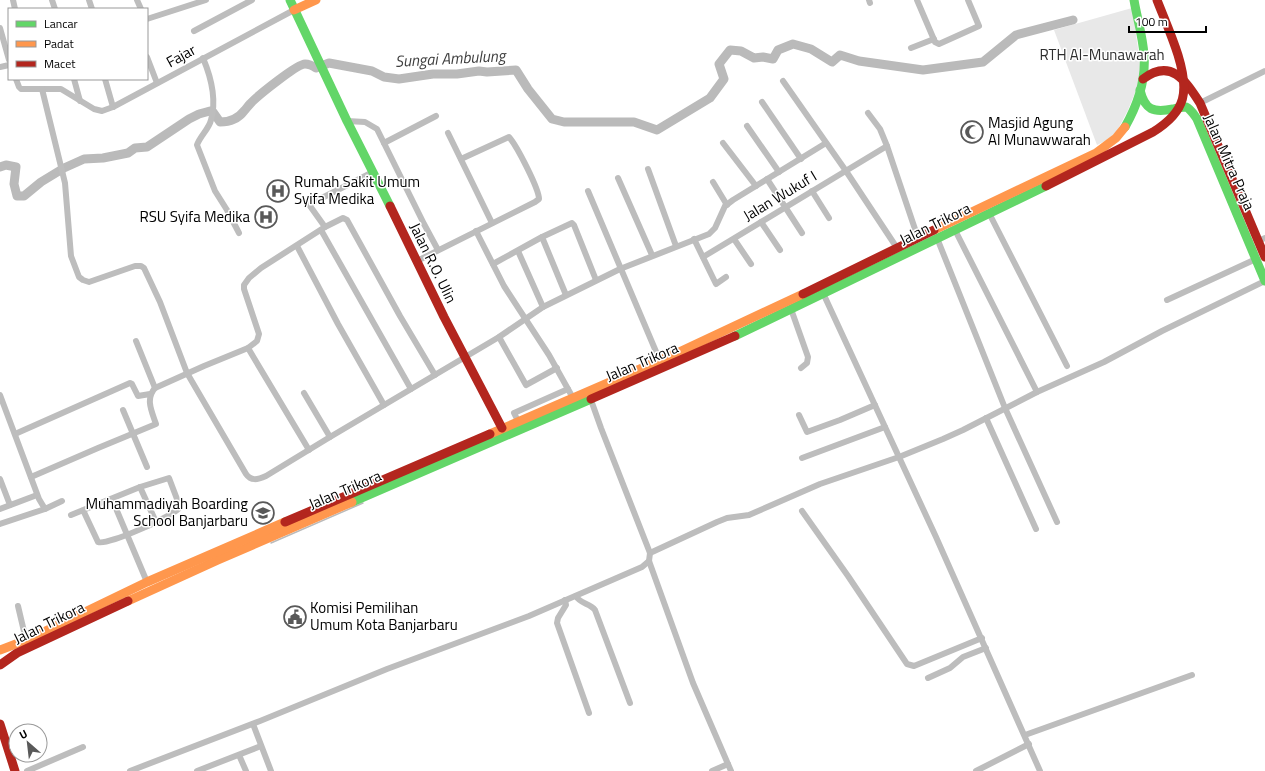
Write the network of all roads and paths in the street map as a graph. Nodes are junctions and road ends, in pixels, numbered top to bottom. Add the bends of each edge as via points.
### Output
1 (206, 0) edge
2 (252, 0) edge
3 (290, 0) edge
4 (316, 0) edge
5 (916, 0) edge
6 (968, 0) edge
7 (1134, 0) edge
8 (1157, 0) edge
9 (294, 10) junction
10 (148, 19) edge
11 (0, 28) edge
12 (194, 31) dead end
13 (934, 39) junction
14 (911, 48) dead end
15 (8, 56) edge
16 (203, 58) junction
17 (148, 60) edge
18 (1265, 71) edge
19 (1143, 79) junction
20 (16, 80) edge
21 (74, 80) edge
22 (105, 80) edge
23 (783, 81) dead end
24 (157, 83) junction
25 (1185, 83) junction
26 (42, 89) junction
27 (1140, 90) junction
28 (80, 101) junction
29 (762, 102) dead end
30 (1200, 103) junction
31 (113, 107) junction
32 (1179, 108) junction
33 (868, 113) dead end
34 (436, 116) dead end
35 (347, 120) junction
36 (747, 126) dead end
37 (448, 133) dead end
38 (384, 143) junction
39 (723, 143) dead end
40 (826, 143) junction
41 (887, 146) junction
42 (461, 159) junction
43 (801, 159) junction
44 (648, 168) dead end
45 (846, 171) junction
46 (373, 172) junction
47 (779, 172) junction
48 (618, 178) dead end
49 (767, 179) junction
50 (713, 182) dead end
51 (756, 186) junction
52 (1033, 187) junction
53 (588, 191) dead end
54 (812, 191) junction
55 (727, 205) junction
56 (785, 208) junction
57 (989, 213) junction
58 (829, 218) dead end
59 (761, 222) junction
60 (492, 223) junction
61 (323, 229) junction
62 (955, 230) junction
63 (476, 231) junction
64 (239, 233) dead end
65 (802, 233) dead end
66 (542, 238) junction
67 (734, 238) junction
68 (918, 238) junction
69 (938, 238) junction
70 (694, 239) junction
71 (1261, 240) edge
72 (296, 246) junction
73 (676, 246) junction
74 (897, 248) junction
75 (438, 250) junction
76 (780, 250) dead end
77 (518, 251) junction
78 (652, 255) junction
79 (703, 257) junction
80 (1261, 258) edge
81 (417, 261) junction
82 (493, 264) junction
83 (751, 264) dead end
84 (620, 268) junction
85 (726, 278) dead end
86 (596, 280) junction
87 (842, 280) junction
88 (1265, 281) edge
89 (823, 293) junction
90 (566, 295) junction
91 (1167, 300) dead end
92 (544, 307) junction
93 (791, 309) junction
94 (525, 320) junction
95 (499, 337) junction
96 (136, 341) dead end
97 (248, 348) junction
98 (465, 357) junction
99 (660, 361) junction
100 (1066, 366) dead end
101 (557, 368) junction
102 (801, 368) dead end
103 (187, 373) junction
104 (435, 375) junction
105 (155, 388) junction
106 (411, 389) junction
107 (568, 389) junction
108 (599, 392) junction
109 (1037, 392) junction
110 (304, 393) dead end
111 (150, 394) junction
112 (0, 395) edge
113 (573, 398) junction
114 (591, 400) junction
115 (384, 405) junction
116 (875, 405) junction
117 (1006, 408) junction
118 (123, 410) dead end
119 (799, 415) dead end
120 (986, 418) junction
121 (518, 421) junction
122 (885, 427) junction
123 (502, 428) junction
124 (15, 434) junction
125 (132, 434) junction
126 (330, 437) junction
127 (309, 450) junction
128 (899, 457) junction
129 (802, 458) dead end
130 (147, 467) dead end
131 (31, 477) junction
132 (0, 479) edge
133 (140, 487) junction
134 (37, 495) junction
135 (352, 498) junction
136 (112, 499) junction
137 (62, 501) dead end
138 (10, 505) junction
139 (0, 509) edge
140 (46, 509) junction
141 (83, 510) junction
142 (802, 511) dead end
143 (71, 515) dead end
144 (156, 522) junction
145 (1057, 522) dead end
146 (0, 524) edge
147 (1036, 529) dead end
148 (127, 535) junction
149 (650, 553) junction
150 (649, 561) junction
151 (147, 582) junction
152 (576, 596) junction
153 (565, 600) junction
154 (18, 606) dead end
155 (982, 638) junction
156 (26, 640) junction
157 (986, 648) junction
158 (0, 650) edge
159 (0, 665) edge
160 (1192, 675) dead end
161 (928, 678) dead end
162 (630, 703) dead end
163 (589, 713) dead end
164 (0, 724) edge
165 (253, 724) junction
166 (1025, 735) junction
167 (0, 740) edge
168 (1029, 744) junction
169 (261, 746) junction
170 (83, 747) dead end
171 (239, 755) junction
172 (728, 764) junction
173 (10, 771) edge
174 (15, 771) edge
175 (27, 771) edge
176 (130, 771) edge
177 (198, 771) edge
178 (246, 771) edge
179 (271, 771) edge
180 (712, 771) edge
181 (731, 771) edge
182 (976, 771) edge
183 (1040, 771) edge

1 - 10 street
2 - 12 street
3 - 9 main road, Jalan R.O. Ulin
4 - 9 main road
5 - 13 street
6 - 13 street via 978,27 941,44 937,44
7 - 19 main road, Jalan Trikora via 1145,62
8 - 25 main road, Jalan Trikora via 1178,53
9 - 16 street, Fajar
9 - 35 main road, Jalan R.O. Ulin
11 - 15 street
13 - 14 street
16 - 24 street, Fajar
16 - 64 street via 213,91 213,110 211,121 197,145 215,191
17 - 24 street
18 - 30 street
19 - 25 main road via 1154,71 1166,70 1176,74
19 - 27 main road, Jalan Trikora
20 - 26 street, Fajar via 20,88
21 - 28 street
22 - 31 street
23 - 40 street
24 - 31 street, Fajar
25 - 30 main road, Jalan Mitra Praja
25 - 32 main road, Jalan Trikora
26 - 28 street, Fajar via 61,89
26 - 103 street via 63,173 70,250 77,274 89,282 135,266 144,268
27 - 32 main road via 1143,102 1150,109 1162,111
27 - 52 main road, Jalan Trikora via 1128,120 1115,138 1096,153
28 - 31 street, Fajar via 98,110
29 - 43 street
30 - 71 main road, Jalan Mitra Praja
32 - 52 main road, Jalan Trikora via 1172,118 1154,131 1112,154
32 - 80 main road, Jalan Mitra Praja via 1189,109 1196,119
33 - 41 street via 880,129
34 - 38 street
35 - 38 street via 371,125 377,129
35 - 46 main road, Jalan R.O. Ulin
36 - 47 street
37 - 42 street
38 - 75 street
39 - 51 street
40 - 43 street
40 - 45 street
41 - 45 street, Jalan Wukuf I
41 - 68 street
42 - 60 street
42 - 60 street via 508,137 511,138 527,169 539,199
43 - 47 street
44 - 73 street
45 - 54 street, Jalan Wukuf I
45 - 74 street
46 - 61 street via 310,204
46 - 81 main road, Jalan R.O. Ulin
47 - 49 street
48 - 78 street
49 - 51 street
49 - 56 street
50 - 55 street
51 - 55 street
52 - 57 main road, Jalan Trikora
52 - 68 main road, Jalan Trikora
53 - 84 street
54 - 56 street, Jalan Wukuf I
54 - 58 street
55 - 70 street via 713,231
56 - 59 street, Jalan Wukuf I
56 - 65 street
57 - 62 main road, Jalan Trikora
57 - 100 street
59 - 67 street, Jalan Wukuf I
59 - 76 street
60 - 63 street
61 - 72 street
61 - 104 street via 338,219 347,220
61 - 106 street
62 - 69 main road, Jalan Trikora
62 - 109 street
63 - 75 street
63 - 82 street
66 - 77 street
66 - 86 street via 572,223
66 - 90 street
67 - 79 street, Jalan Wukuf I
67 - 83 street
68 - 74 main road, Jalan Trikora
69 - 87 main road, Jalan Trikora
69 - 117 street
70 - 73 street
70 - 79 street
71 - 80 main road, Jalan Mitra Praja
72 - 97 street via 261,268 244,285 259,334 257,341
72 - 115 street
73 - 78 street
74 - 87 main road, Jalan Trikora
75 - 81 street
77 - 82 street
77 - 92 street
78 - 84 street
79 - 85 street via 716,284
80 - 88 main road, Jalan Mitra Praja
80 - 91 street
81 - 98 main road, Jalan R.O. Ulin
82 - 94 street
84 - 86 street
84 - 99 street
86 - 90 street
87 - 89 main road, Jalan Trikora
87 - 99 main road, Jalan Trikora
88 - 109 street via 1104,362
89 - 93 main road, Jalan Trikora
89 - 116 street
90 - 92 street
92 - 94 street
93 - 102 street via 808,357 807,363
93 - 108 main road, Jalan Trikora via 715,346
94 - 95 street
94 - 101 street
95 - 98 street
95 - 101 street via 526,385
96 - 105 street
97 - 103 street
97 - 127 street
98 - 104 street
98 - 123 main road, Jalan R.O. Ulin
99 - 108 main road, Jalan Trikora
101 - 107 street
103 - 105 street
103 - 127 street via 251,479 257,480 266,476
104 - 106 street
105 - 111 street
106 - 115 street
107 - 113 street
107 - 121 street via 514,413
108 - 113 main road, Jalan Trikora
108 - 114 main road, Jalan Trikora
109 - 117 street
110 - 126 street
111 - 124 street via 138,396 130,383
111 - 125 street via 149,403 156,424
112 - 124 street
113 - 121 main road, Jalan Trikora
114 - 135 main road, Jalan Trikora
114 - 149 street
115 - 126 street
116 - 119 street via 804,433
116 - 122 street
117 - 120 street
117 - 145 street
118 - 125 street
120 - 128 street
120 - 147 street
121 - 123 main road, Jalan Trikora
122 - 128 street
122 - 129 street
123 - 135 main road, Jalan Trikora
124 - 131 street
125 - 130 street
125 - 131 street
126 - 127 street
128 - 149 street via 820,484 749,515 727,518
128 - 155 street
131 - 134 street
132 - 138 street
133 - 136 street
133 - 144 street
133 - 144 street via 169,478 180,507
134 - 138 street
134 - 140 street
135 - 151 main road, Jalan Trikora
135 - 159 main road, Jalan Trikora via 125,602 17,654
136 - 141 street
136 - 148 street
137 - 140 street
138 - 139 street
140 - 146 street
141 - 143 street
141 - 148 street via 99,543
142 - 155 street via 907,664 914,666
144 - 148 street
148 - 151 street
149 - 150 street
150 - 152 street via 642,567
150 - 172 street via 693,683
151 - 156 main road, Jalan Trikora
152 - 153 street
152 - 162 street via 595,610
153 - 163 street via 566,605 557,623
153 - 165 street
154 - 156 street
155 - 157 street
156 - 158 main road, Jalan Trikora
157 - 161 street via 963,657 950,668
157 - 166 street
160 - 166 street
164 - 174 main road
165 - 169 street
165 - 176 street
166 - 168 street
167 - 173 main road
168 - 182 street
168 - 183 street
169 - 171 street
169 - 179 street
170 - 175 street
171 - 177 street
171 - 178 street
172 - 180 street
172 - 181 street

